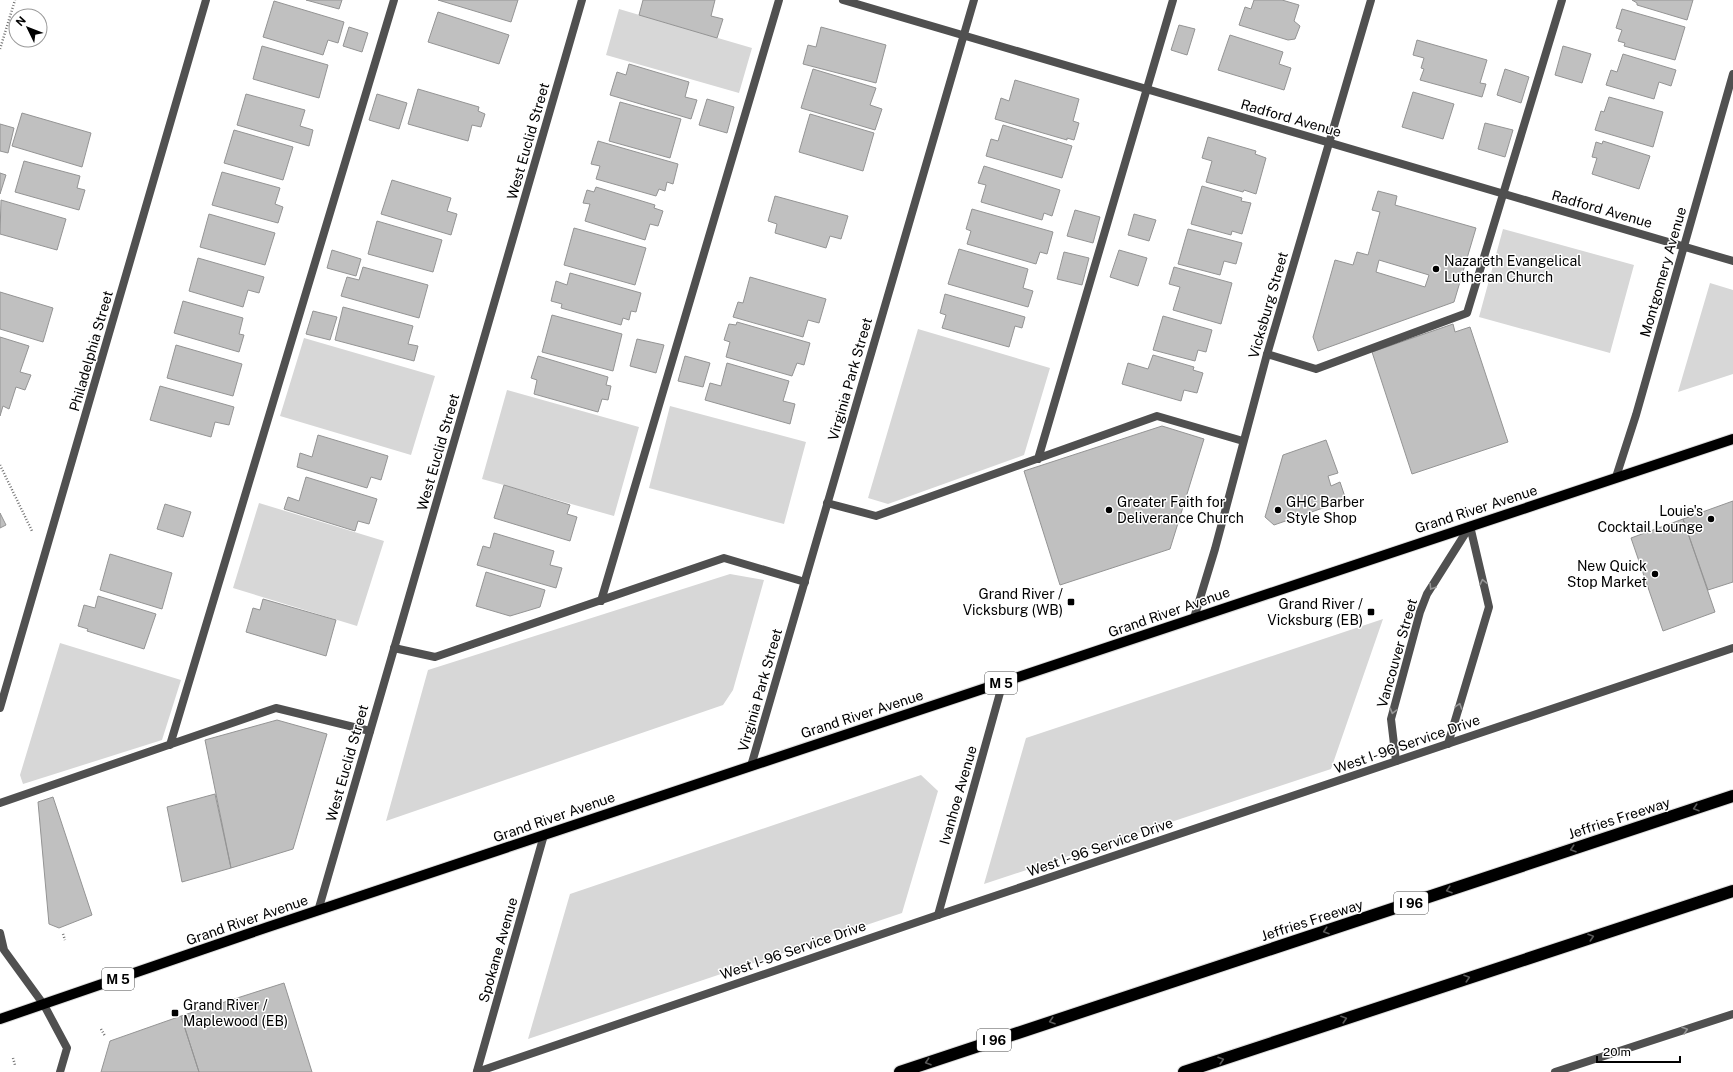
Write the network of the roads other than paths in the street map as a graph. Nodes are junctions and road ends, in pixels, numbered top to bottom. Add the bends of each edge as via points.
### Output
1 (206, 0) edge
2 (394, 0) edge
3 (582, 0) edge
4 (779, 0) edge
5 (842, 0) edge
6 (974, 0) edge
7 (1174, 0) edge
8 (1371, 0) edge
9 (1562, 0) edge
10 (964, 35) junction
11 (1733, 74) edge
12 (1147, 89) junction
13 (1329, 143) junction
14 (1505, 194) junction
15 (1683, 247) junction
16 (1733, 261) edge
17 (1267, 354) junction
18 (1733, 439) edge
19 (1243, 441) junction
20 (1038, 459) junction
21 (1616, 478) junction
22 (827, 503) junction
23 (1470, 526) junction
24 (805, 582) junction
25 (601, 601) junction
26 (1194, 618) junction
27 (394, 648) junction
28 (1733, 648) edge
29 (1003, 682) junction
30 (0, 708) edge
31 (370, 731) junction
32 (1448, 744) junction
33 (170, 745) junction
34 (1396, 761) junction
35 (751, 766) junction
36 (1733, 796) edge
37 (0, 803) edge
38 (544, 835) junction
39 (1733, 891) edge
40 (318, 911) junction
41 (938, 915) junction
42 (0, 933) edge
43 (44, 1005) junction
44 (1733, 1014) edge
45 (0, 1019) edge
46 (60, 1072) edge
47 (477, 1072) edge
48 (900, 1072) edge
49 (1184, 1072) edge
50 (1555, 1072) edge

1 - 30 street, Philadelphia Street
2 - 33 street
3 - 27 street, West Euclid Street
4 - 25 street
5 - 10 street, Radford Avenue
6 - 10 street, Virginia Park Street
7 - 12 street
8 - 13 street, Vicksburg Street
9 - 14 street
10 - 12 street, Radford Avenue
10 - 22 street, Virginia Park Street
11 - 15 street, Montgomery Avenue
12 - 13 street, Radford Avenue
12 - 20 street
13 - 14 street, Radford Avenue
13 - 17 street, Vicksburg Street
14 - 15 street, Radford Avenue
14 - 17 street via 1467,313 1316,369
15 - 16 street, Radford Avenue
15 - 21 street, Montgomery Avenue
17 - 19 street, Vicksburg Street
18 - 21 main road, Grand River Avenue / M 5
19 - 20 street via 1156,416
19 - 26 street, Vicksburg Street
20 - 22 street via 876,516
21 - 23 main road, Grand River Avenue / M 5
22 - 24 street, Virginia Park Street
23 - 26 main road, Grand River Avenue / M 5
32 -> 23 street via 1489,607
23 -> 34 street, Vancouver Street via 1427,594 1420,612 1391,719
24 - 25 street via 724,558
24 - 35 street, Virginia Park Street
25 - 27 street via 435,657
26 - 29 main road, Grand River Avenue / M 5
27 - 31 street, West Euclid Street
28 - 32 street, West I- 96 Service Drive
29 - 35 main road, Grand River Avenue / M 5
29 - 41 street, Ivanhoe Avenue
31 - 33 street via 276,708
31 - 40 street, West Euclid Street
32 - 34 street, West I- 96 Service Drive
33 - 37 street
34 - 41 street, West I- 96 Service Drive
35 - 38 main road, Grand River Avenue / M 5
36 -> 48 highway, Jeffries Freeway / I 96
38 - 40 main road, Grand River Avenue / M 5
38 - 47 street, Spokane Avenue
49 -> 39 highway
40 - 43 main road, Grand River Avenue / M 5
41 - 47 street, West I- 96 Service Drive
42 - 43 street via 4,950
43 - 45 main road, Grand River Avenue / M 5
43 - 46 street via 67,1048
50 -> 44 street

